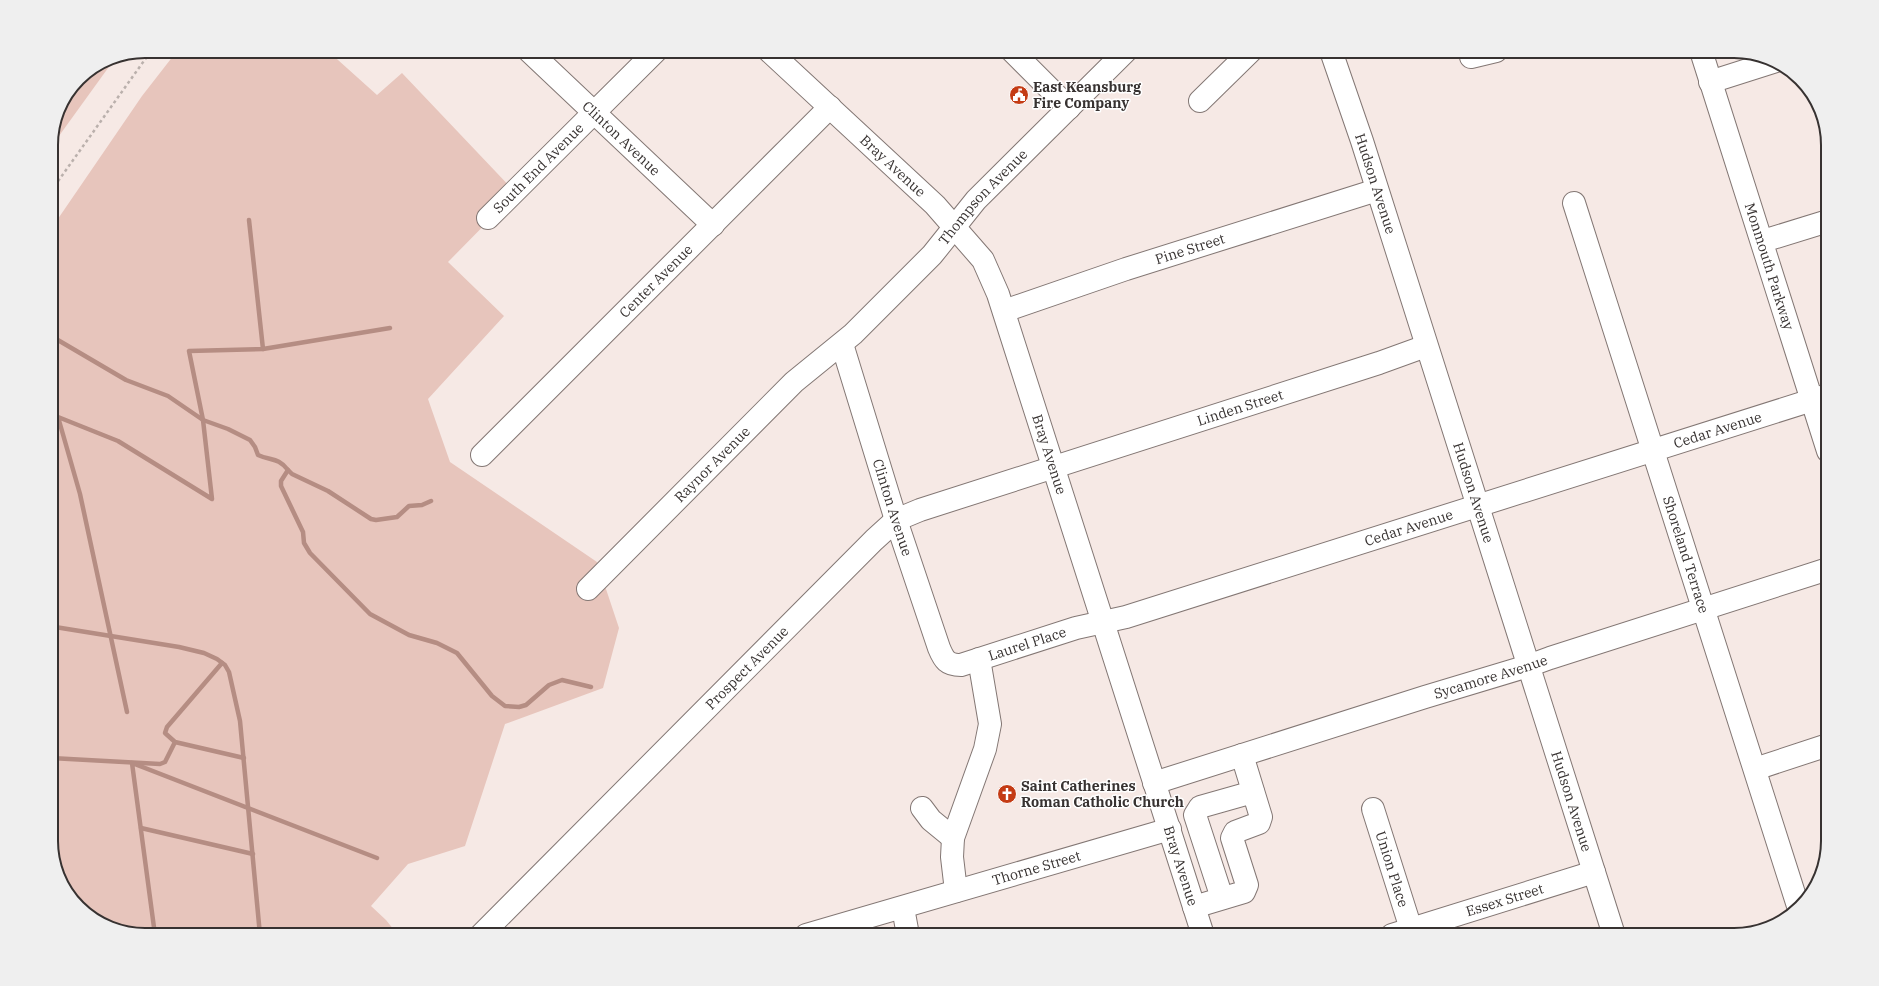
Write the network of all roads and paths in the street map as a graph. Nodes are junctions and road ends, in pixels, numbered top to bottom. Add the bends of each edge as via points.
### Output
1 (146, 58) edge
2 (536, 58) edge
3 (649, 58) edge
4 (777, 58) edge
5 (1019, 58) edge
6 (1119, 58) edge
7 (1244, 58) edge
8 (1333, 58) edge
9 (1703, 58) edge
10 (1765, 64) edge
11 (1710, 82) junction
12 (1200, 101) dead end
13 (830, 107) junction
14 (1069, 108) junction
15 (594, 113) junction
16 (58, 180) edge
17 (1377, 190) junction
18 (1574, 203) dead end
19 (488, 218) dead end
20 (1821, 223) edge
21 (714, 225) junction
22 (954, 227) junction
23 (1763, 241) junction
24 (1004, 311) junction
25 (842, 344) junction
26 (1426, 346) junction
27 (1820, 398) edge
28 (1654, 451) junction
29 (482, 455) dead end
30 (1053, 466) junction
31 (1477, 506) junction
32 (896, 520) junction
33 (1821, 571) edge
34 (588, 589) dead end
35 (1702, 609) junction
36 (1102, 622) junction
37 (979, 659) junction
38 (952, 665) joint
39 (1528, 666) junction
40 (1821, 747) edge
41 (1242, 755) junction
42 (1755, 769) junction
43 (1154, 783) junction
44 (1253, 792) junction
45 (922, 808) dead end
46 (1373, 809) dead end
47 (1170, 829) junction
48 (953, 838) junction
49 (1594, 872) junction
50 (956, 891) junction
51 (1222, 898) junction
52 (1796, 901) edge
53 (1194, 907) junction
54 (903, 908) junction
55 (488, 928) edge
56 (831, 928) edge
57 (907, 928) edge
58 (1200, 928) edge
59 (1400, 928) edge
60 (1414, 928) edge
61 (1612, 928) edge

1 - 16 path
2 - 15 street, Clinton Avenue
3 - 15 street, South End Avenue
4 - 13 street, Bray Avenue
5 - 14 street
6 - 14 street, Thompson Avenue
7 - 12 street
8 - 17 street, Hudson Avenue
9 - 11 street, Monmouth Parkway
10 - 11 street
11 - 23 street, Monmouth Parkway
13 - 21 street, Center Avenue
13 - 22 street, Bray Avenue via 935,205
14 - 22 street, Thompson Avenue via 976,200
15 - 19 street, South End Avenue
15 - 21 street, Clinton Avenue
17 - 24 street, Pine Street via 1126,269
17 - 26 street, Hudson Avenue
18 - 28 street, Shoreland Terrace
20 - 23 street
21 - 29 street, Center Avenue
22 - 24 street, Bray Avenue via 990,273
22 - 25 street, Thompson Avenue via 932,256
23 - 27 street, Monmouth Parkway
24 - 30 street, Bray Avenue
25 - 32 street, Clinton Avenue
25 - 34 street, Raynor Avenue via 794,382
26 - 30 street, Linden Street
26 - 31 street, Hudson Avenue
27 - 28 street, Cedar Avenue
28 - 31 street, Cedar Avenue
28 - 35 street, Shoreland Terrace
30 - 32 street, Prospect Avenue
30 - 36 street, Bray Avenue
31 - 36 street, Cedar Avenue via 1126,617
31 - 39 street, Hudson Avenue
32 - 38 street, Clinton Avenue via 939,648 945,661
32 - 55 street, Prospect Avenue
33 - 35 street, Sycamore Avenue
35 - 39 street, Sycamore Avenue
35 - 42 street, Shoreland Terrace
36 - 37 street, Laurel Place
36 - 43 street, Bray Avenue
37 - 38 street, Laurel Place
37 - 48 street via 990,724 985,749
39 - 41 street, Sycamore Avenue
39 - 49 street, Hudson Avenue
40 - 42 street
41 - 43 street, Sycamore Avenue
41 - 44 street
42 - 52 street, Shoreland Terrace
43 - 47 street, Bray Avenue
44 - 51 street via 1261,817 1259,823 1235,832 1232,838 1247,885 1244,892
44 - 51 street via 1200,808 1195,815
45 - 48 street via 931,820
46 - 59 street, Union Place
47 - 50 street, Thorne Street
47 - 53 street, Bray Avenue
48 - 50 street via 952,857
49 - 60 street, Essex Street
49 - 61 street, Hudson Avenue
50 - 54 street, Thorne Street
51 - 53 street
53 - 58 street, Bray Avenue
54 - 56 street, Thorne Street
54 - 57 street

